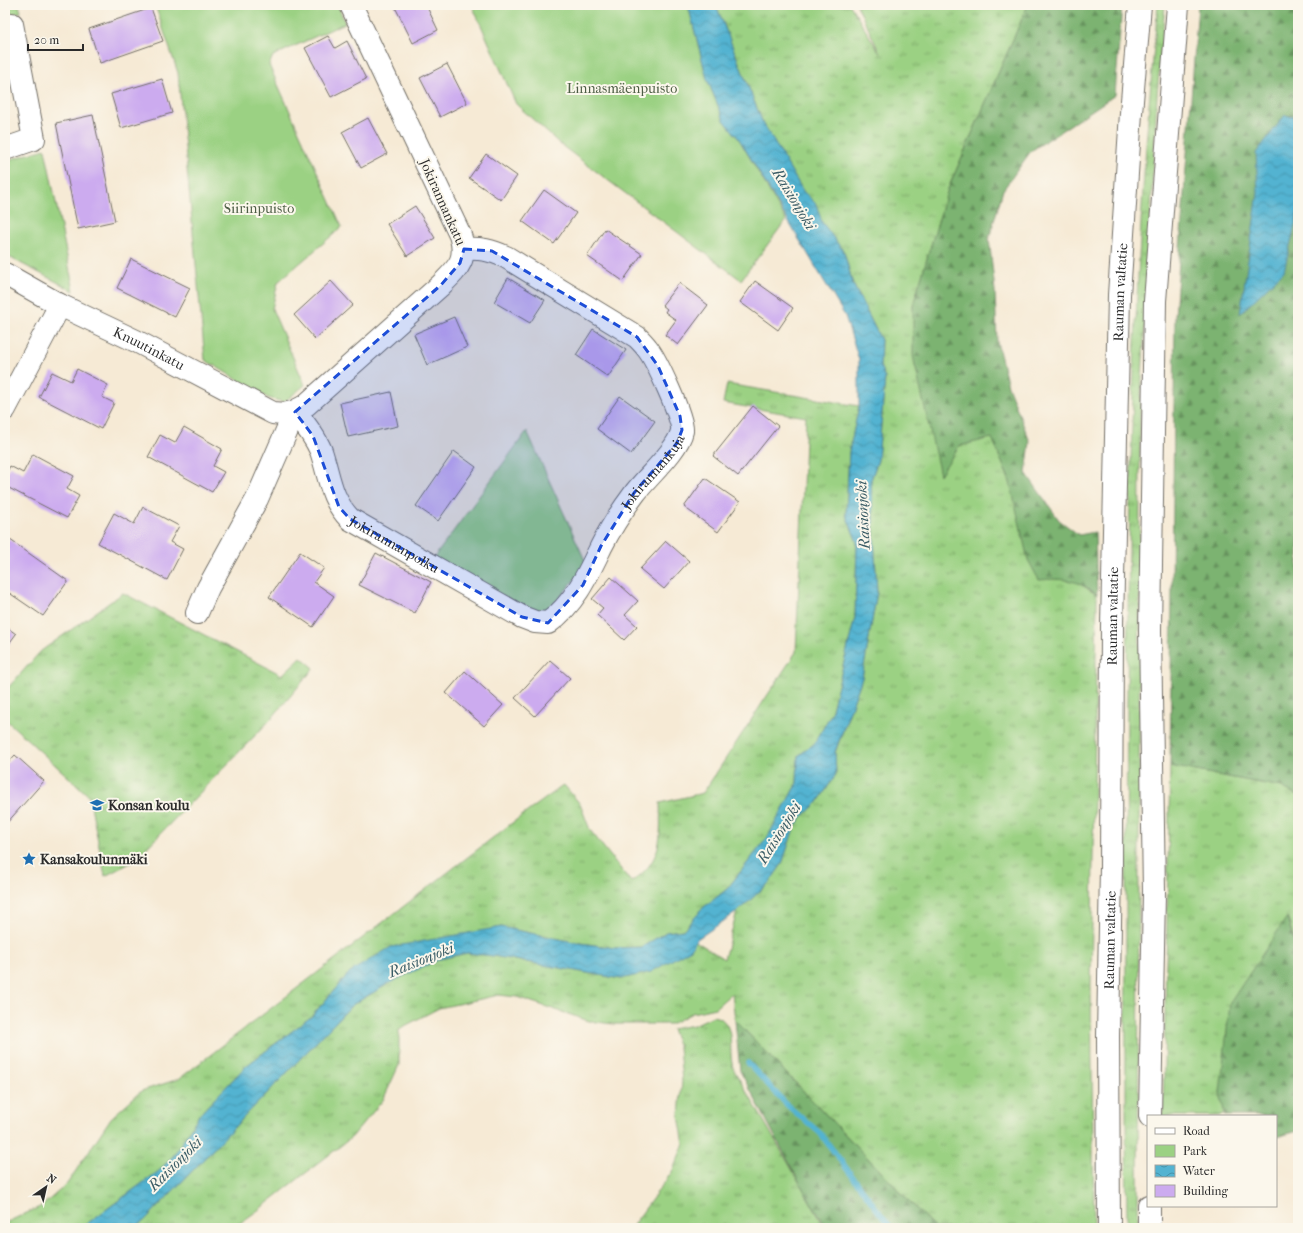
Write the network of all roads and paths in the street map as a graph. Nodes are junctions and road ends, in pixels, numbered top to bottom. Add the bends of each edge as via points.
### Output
1 (351, 5) edge
2 (1140, 5) edge
3 (1178, 5) edge
4 (12, 24) dead end
5 (5, 149) edge
6 (464, 250) junction
7 (5, 274) edge
8 (60, 305) junction
9 (5, 409) edge
10 (295, 412) junction
11 (197, 613) dead end
12 (548, 623) joint
13 (1150, 1115) edge
14 (1149, 1207) edge
15 (1110, 1228) edge
16 (1149, 1228) edge

1 - 6 main road, Jokirannankatu via 460,235
2 - 15 main road, Rauman valtatie via 1118,311 1108,1037
3 - 13 main road via 1155,301 1150,630 1154,892
4 - 5 main road via 34,139
6 - 10 main road, Jokirannankatu via 460,263 441,286
6 - 12 main road, Jokirannankuja via 479,248 506,257 637,337 648,348 658,366 680,416 682,430 677,443 634,493 601,546 582,585 558,615
7 - 8 main road, Knuutinkatu
8 - 9 main road
8 - 10 main road, Knuutinkatu via 136,341 262,408 273,413
10 - 11 main road via 257,499
10 - 12 main road, Jokirannanpolku via 313,436 339,507 350,519 522,617
14 - 16 main road

